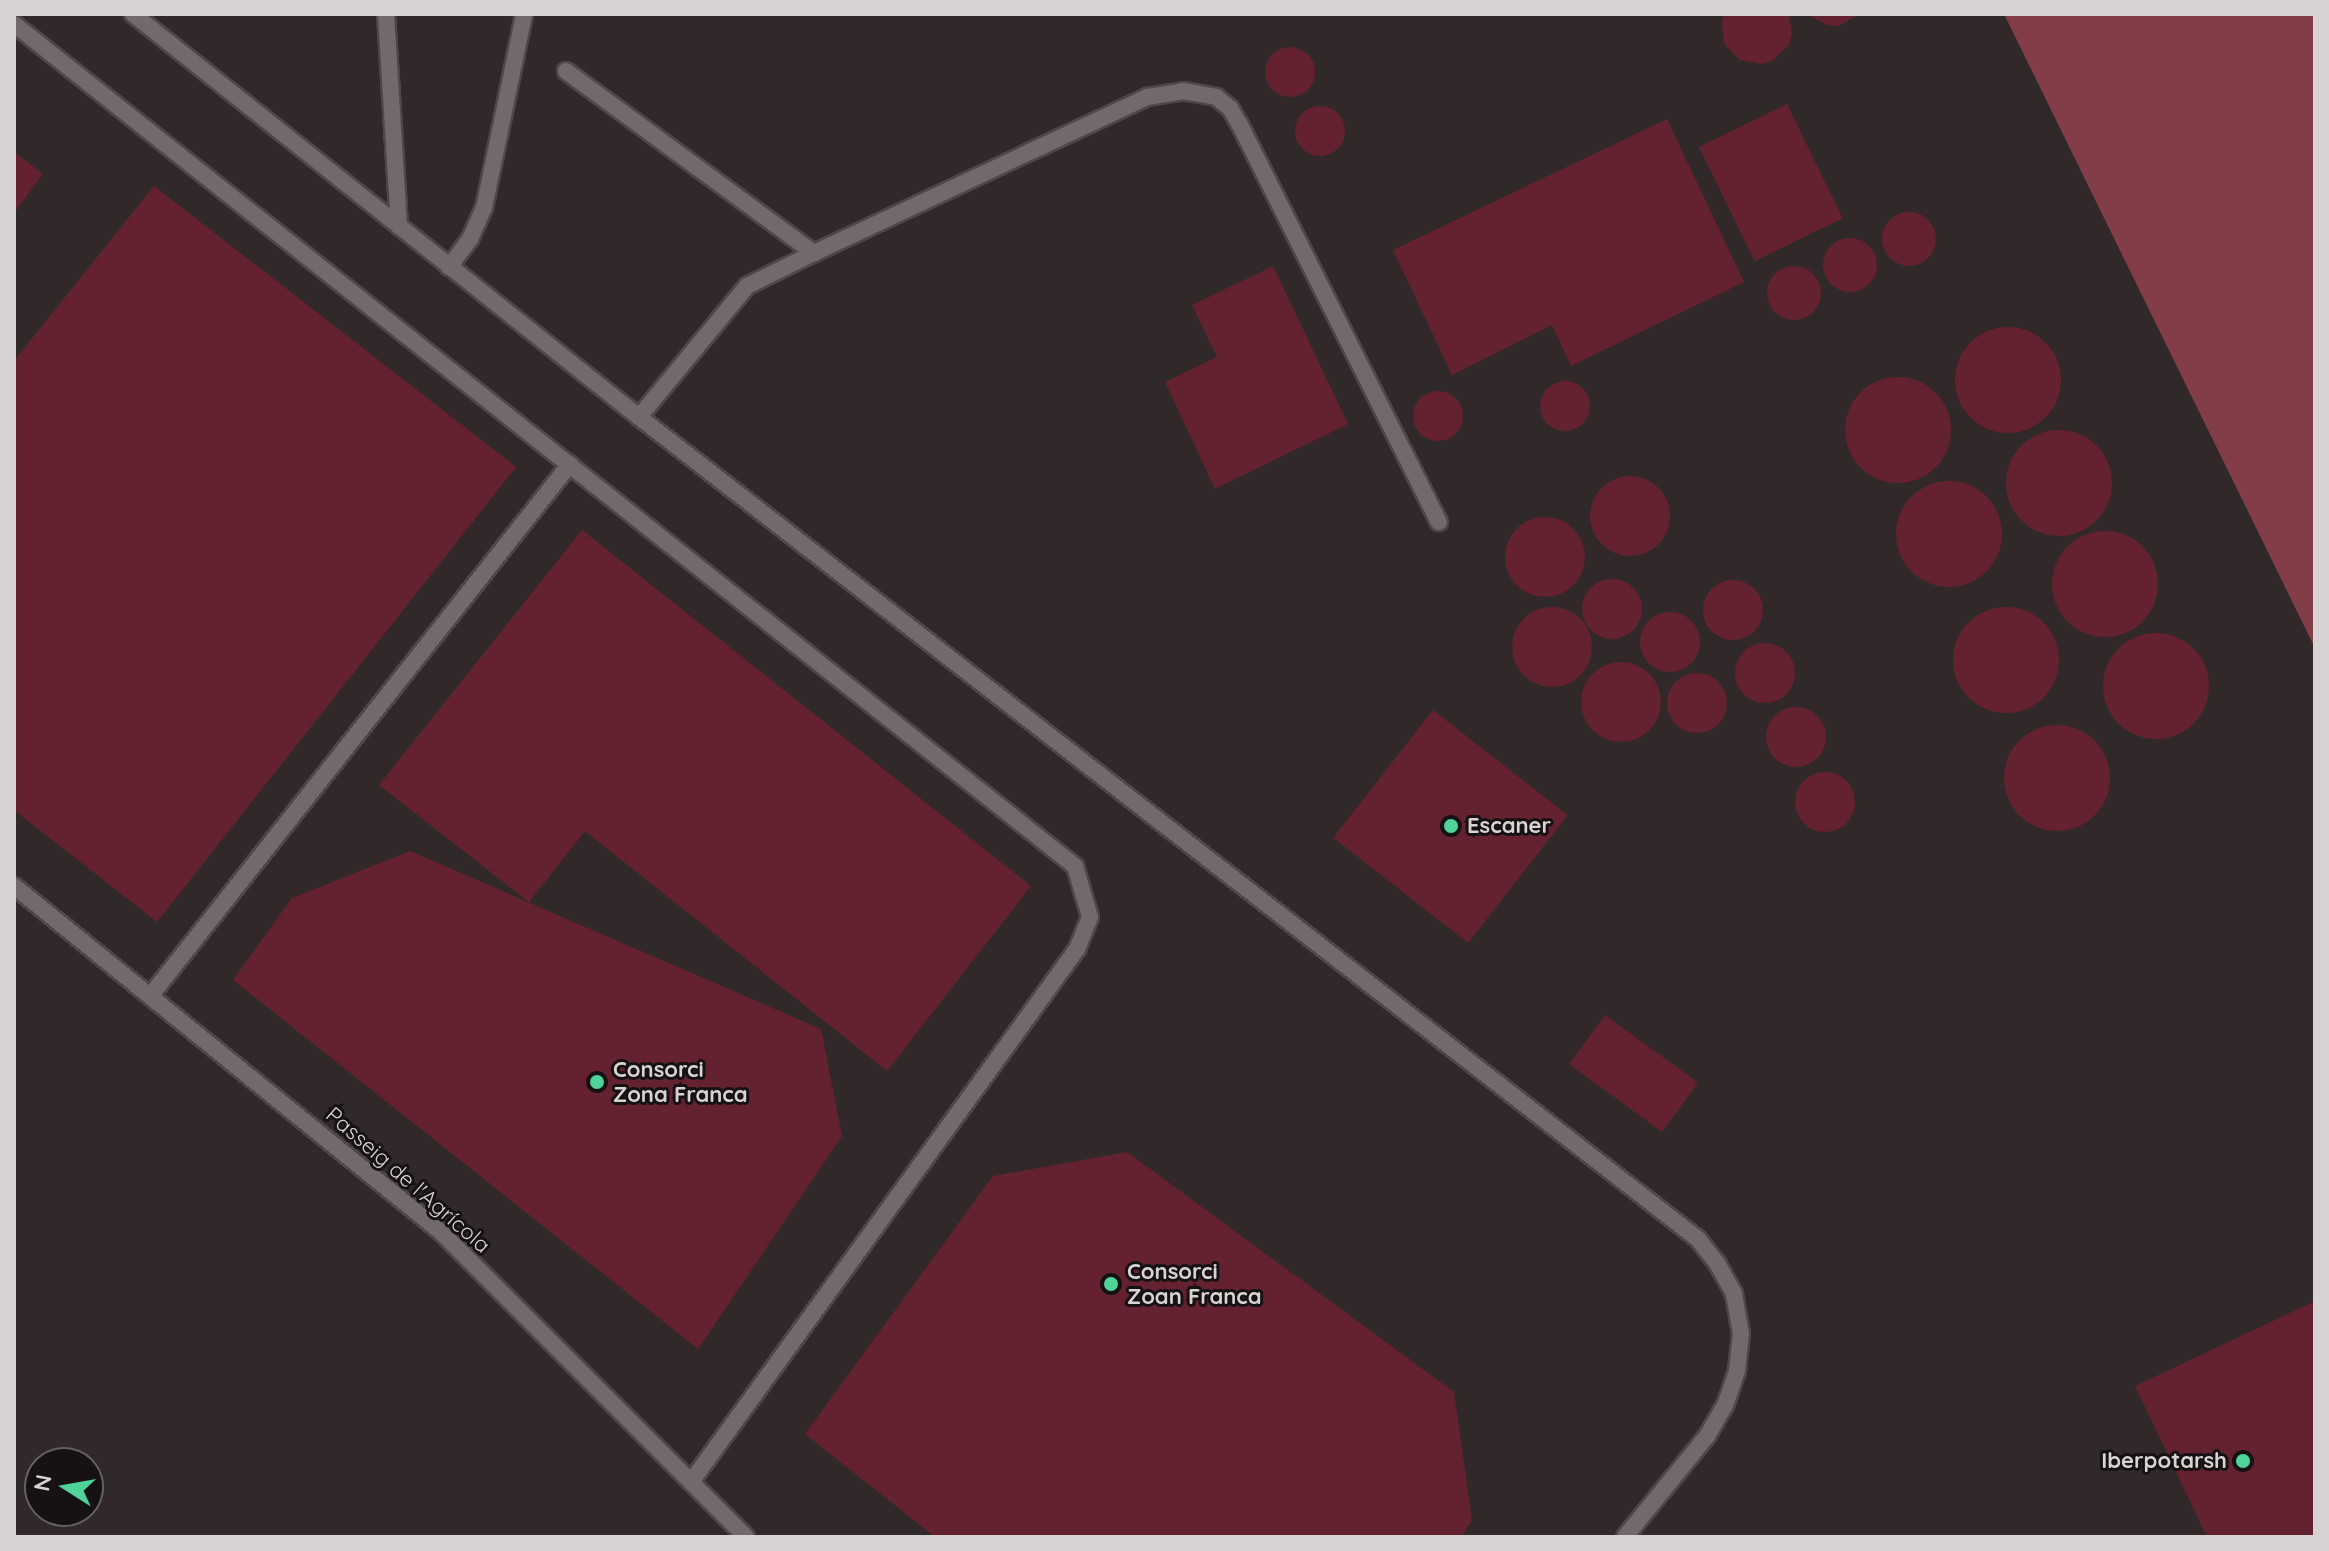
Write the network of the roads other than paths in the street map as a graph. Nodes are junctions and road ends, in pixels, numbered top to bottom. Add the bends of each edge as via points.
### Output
1 (133, 14) edge
2 (386, 14) edge
3 (524, 14) edge
4 (14, 24) edge
5 (566, 71) dead end
6 (399, 227) junction
7 (814, 253) junction
8 (449, 267) junction
9 (639, 417) junction
10 (570, 464) junction
11 (1439, 522) dead end
12 (14, 886) edge
13 (151, 995) junction
14 (691, 1482) junction
15 (746, 1537) edge
16 (1625, 1537) edge

1 - 6 lane
2 - 6 lane
3 - 8 lane via 484,208
4 - 10 lane
5 - 7 lane
6 - 8 lane
7 - 9 lane via 747,286
7 - 11 lane via 1147,97 1183,91 1216,97 1240,125
8 - 9 lane
9 - 16 lane via 1698,1239 1734,1294 1741,1333 1737,1371 1707,1436
10 - 13 lane
10 - 14 lane via 1075,866 1090,917 1077,949
12 - 13 lane, Passeig de l'Agrícola
13 - 14 lane, Passeig de l'Agrícola via 441,1232
14 - 15 lane, Passeig de l'Agrícola

